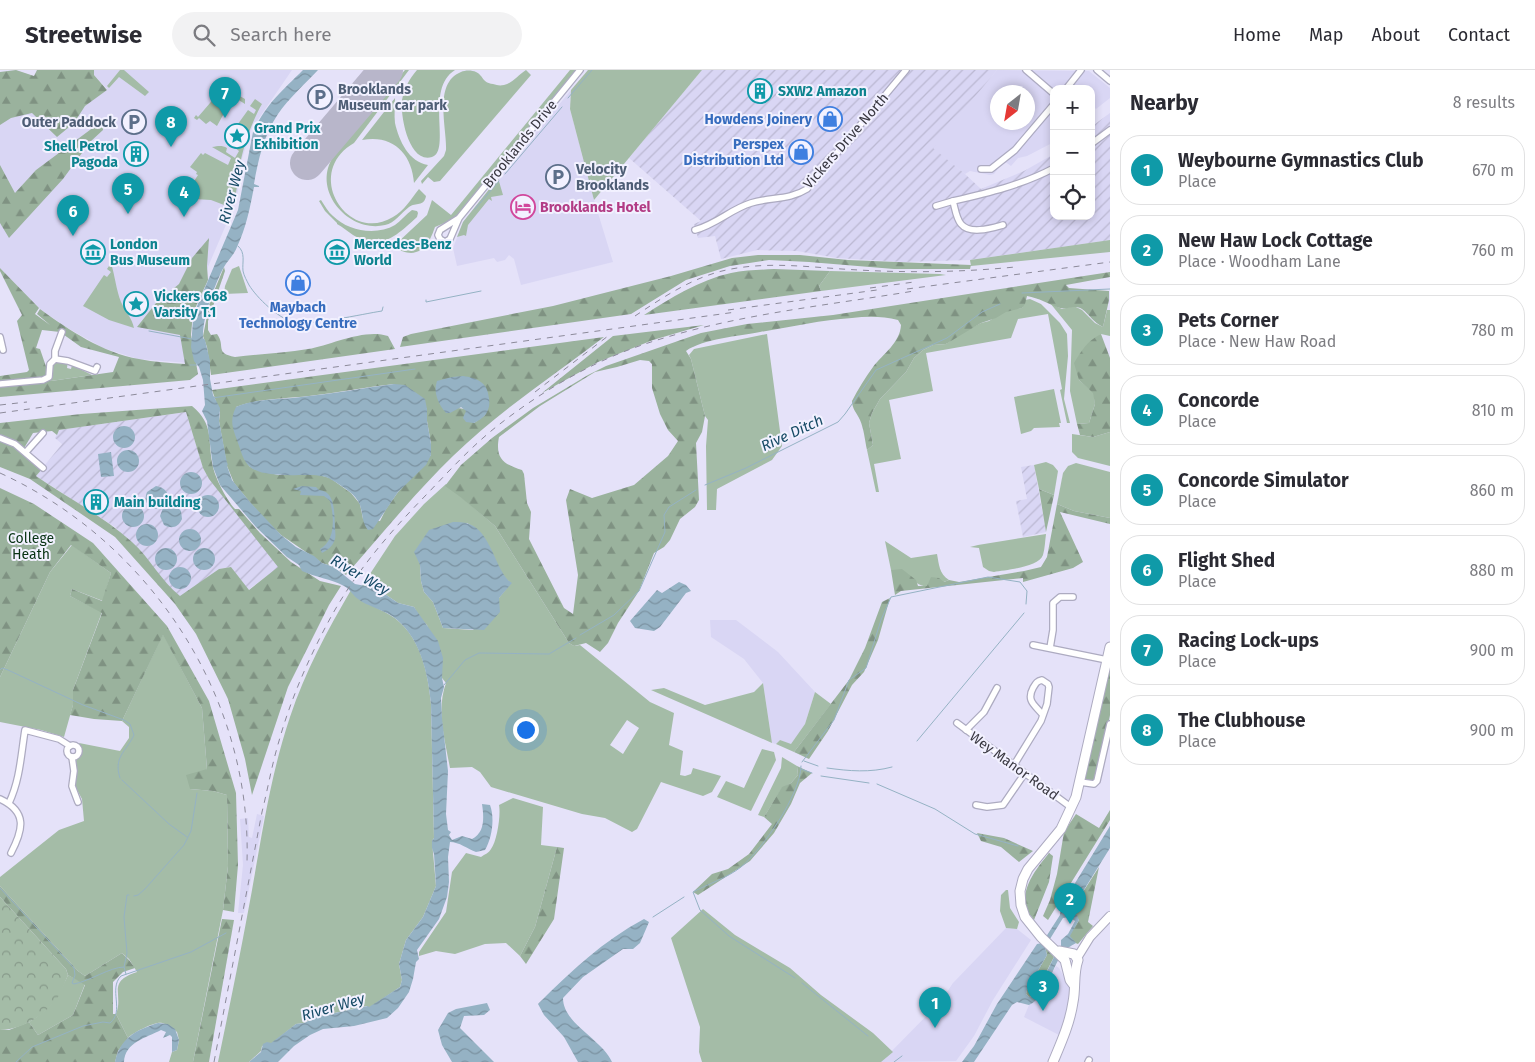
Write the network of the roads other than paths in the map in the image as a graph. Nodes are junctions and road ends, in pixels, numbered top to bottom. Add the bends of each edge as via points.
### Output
1 (580, 70) edge
2 (906, 70) edge
3 (1026, 70) edge
4 (1081, 70) edge
5 (1097, 70) edge
6 (1110, 81) edge
7 (1069, 85) edge
8 (1050, 91) edge
9 (1050, 109) edge
10 (1110, 130) edge
11 (1095, 141) edge
12 (981, 169) dead end
13 (1050, 170) edge
14 (953, 201) junction
15 (936, 206) dead end
16 (459, 218) junction
17 (1003, 225) dead end
18 (444, 228) junction
19 (695, 230) dead end
20 (452, 234) junction
21 (62, 332) dead end
22 (0, 337) edge
23 (3, 350) dead end
24 (55, 359) junction
25 (97, 367) dead end
26 (0, 384) edge
27 (43, 433) dead end
28 (0, 438) edge
29 (26, 452) junction
30 (43, 468) dead end
31 (1073, 597) dead end
32 (1033, 645) dead end
33 (1110, 647) edge
34 (1050, 648) junction
35 (1107, 660) junction
36 (997, 688) dead end
37 (1043, 716) junction
38 (957, 724) dead end
39 (1110, 724) edge
40 (966, 730) junction
41 (1014, 765) junction
42 (1025, 773) junction
43 (1080, 782) junction
44 (0, 799) edge
45 (78, 802) dead end
46 (9, 803) junction
47 (976, 805) dead end
48 (1072, 808) junction
49 (11, 853) dead end
50 (1110, 916) edge
51 (1069, 958) junction
52 (1053, 1062) edge

1 - 16 street, Brooklands Drive
2 - 19 street, Vickers Drive North via 807,189 792,196 741,206 719,221
3 - 8 street
4 - 7 street
5 - 6 street
9 - 12 street via 1016,150 991,169
10 - 11 street
13 - 14 street via 996,192
14 - 15 street
14 - 17 street via 961,226 979,230
16 - 18 street, Brooklands Drive
16 - 20 street, Brooklands Drive
18 - 20 street
18 - 20 street via 439,232 440,239 447,241
21 - 24 street via 54,351
22 - 23 street
24 - 25 street via 95,371
24 - 26 street via 50,364 50,376 46,380
27 - 29 street
28 - 29 street
29 - 30 street
31 - 34 street via 1060,597 1052,603
32 - 34 street
33 - 35 main road
34 - 35 street
35 - 43 main road
36 - 40 street via 989,696 984,712
37 - 37 street via 1049,687 1042,680 1035,683 1030,699
37 - 41 street
38 - 40 street, Wey Manor Road
39 - 43 street via 1097,781 1094,784
40 - 41 street, Wey Manor Road
41 - 42 street, Wey Manor Road
42 - 47 street via 1003,805
42 - 48 street, Wey Manor Road
43 - 48 main road
44 - 46 street
45 - 46 street via 72,786 72,757 79,751 76,746 25,730 18,781
46 - 49 street via 21,823
48 - 51 main road via 1061,829 1028,869 1021,885 1020,899 1030,924 1055,950
50 - 51 main road
51 - 52 main road via 1074,999

